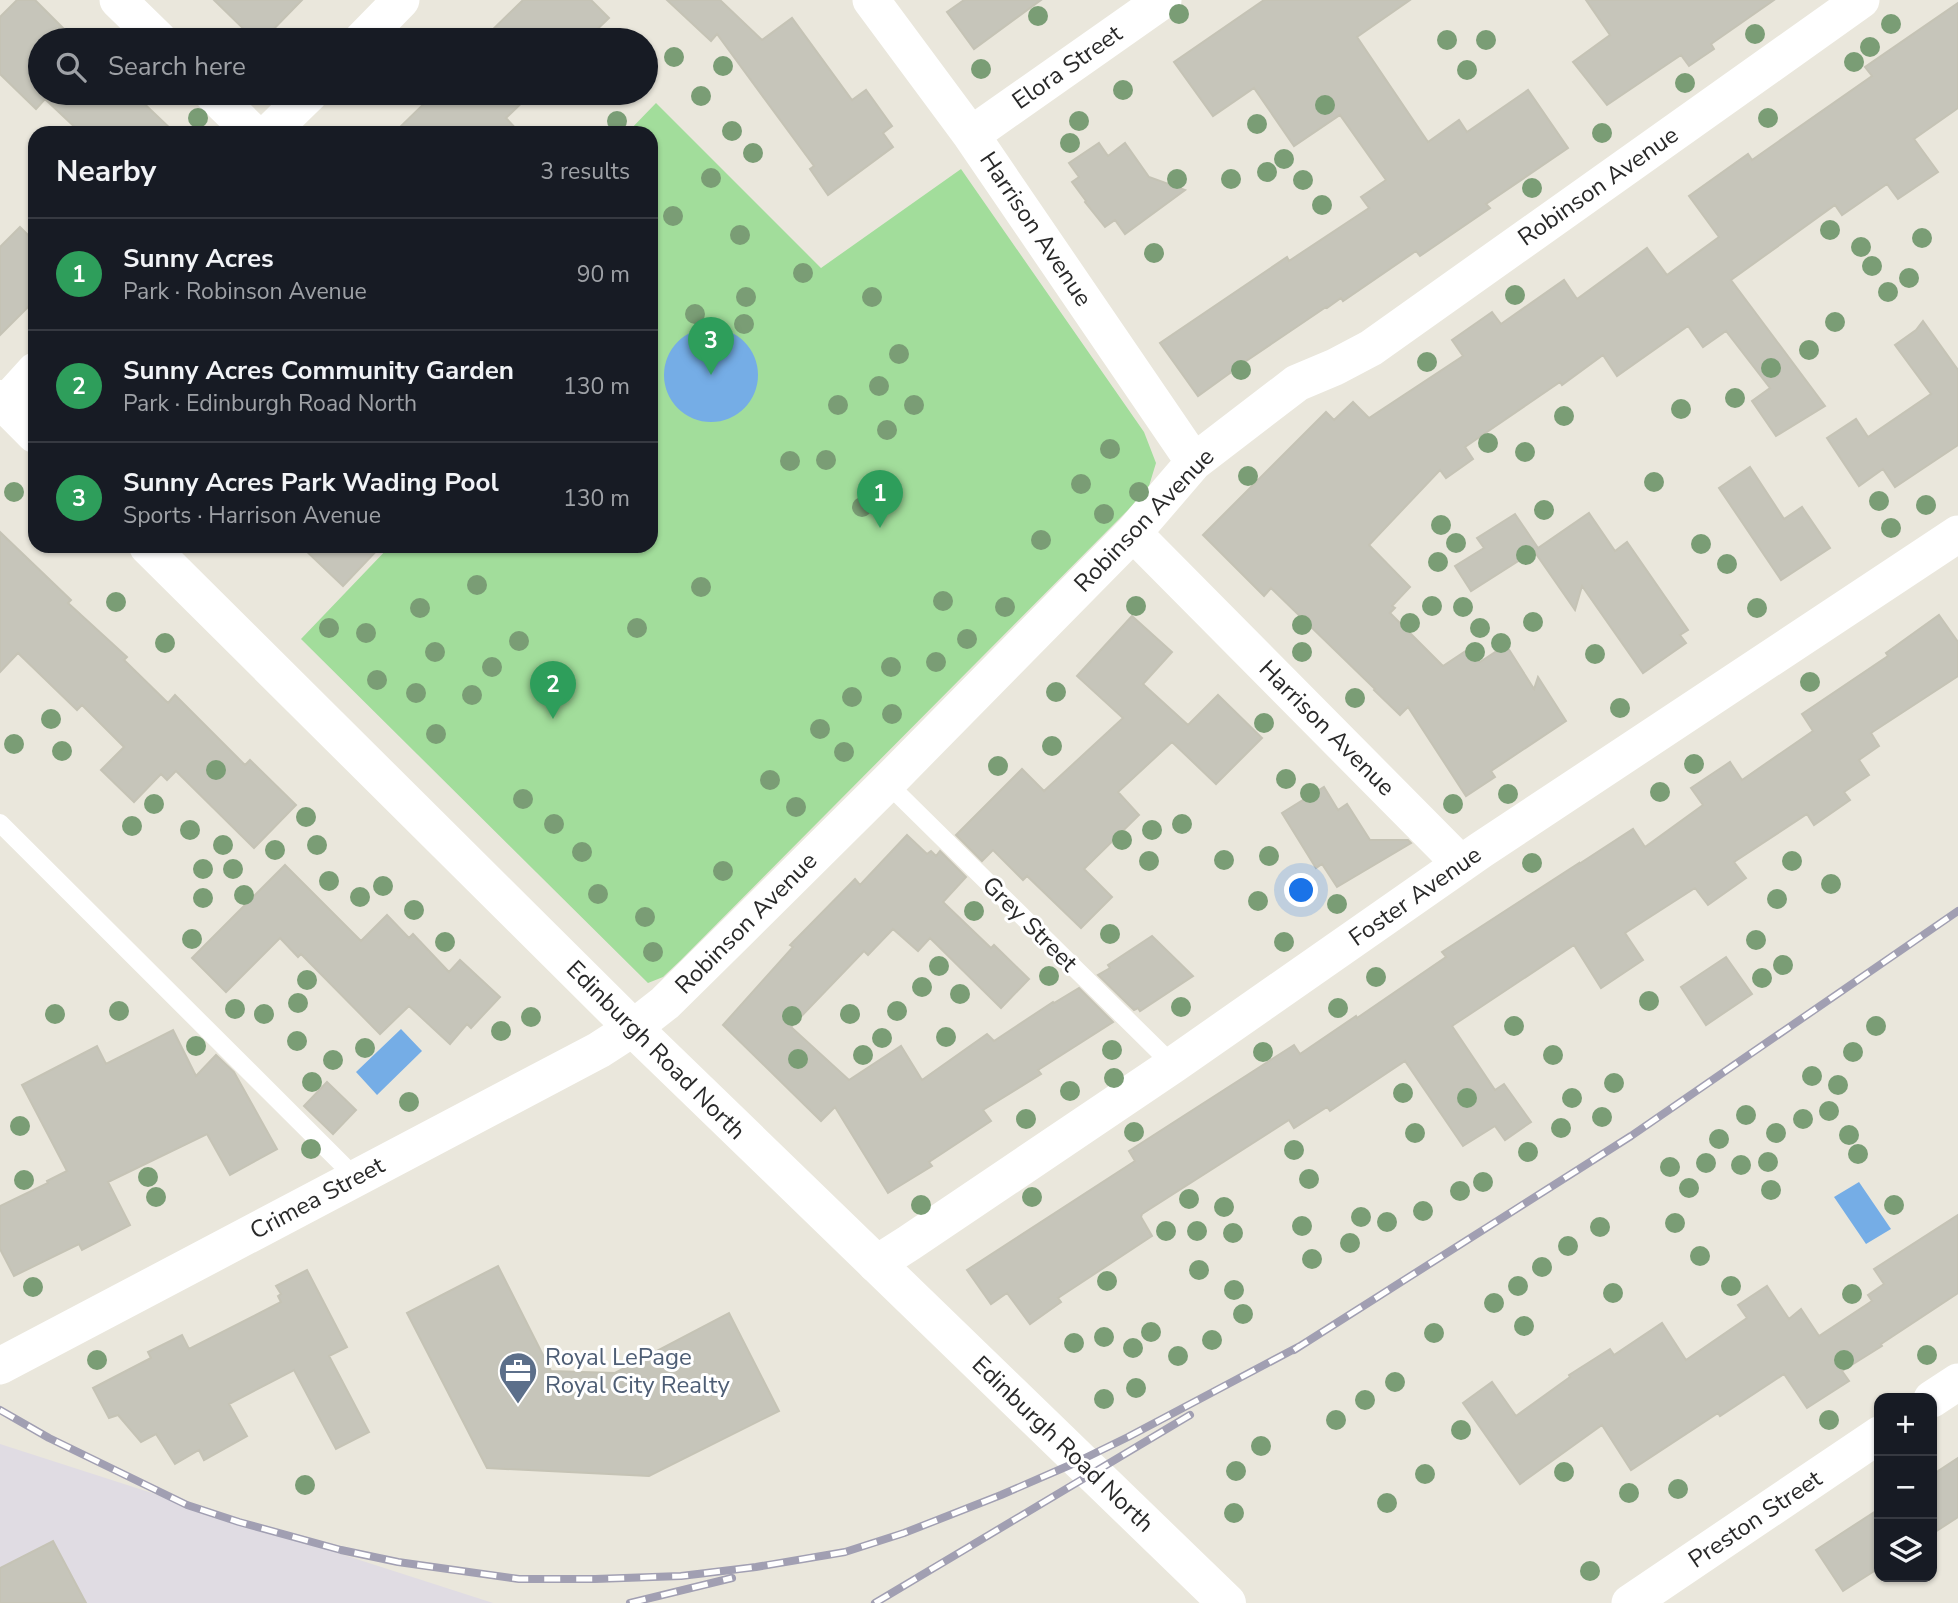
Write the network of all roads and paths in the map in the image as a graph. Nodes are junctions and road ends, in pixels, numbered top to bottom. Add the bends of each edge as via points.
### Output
1 (118, 0) edge
2 (401, 0) edge
3 (871, 0) edge
4 (1163, 0) edge
5 (1861, 0) edge
6 (147, 28) edge
7 (374, 28) edge
8 (224, 105) edge
9 (298, 105) edge
10 (246, 126) edge
11 (277, 126) edge
12 (971, 135) junction
13 (28, 378) edge
14 (3, 401) edge
15 (28, 426) edge
16 (1195, 462) junction
17 (1133, 533) junction
18 (1958, 534) edge
19 (155, 553) edge
20 (887, 783) junction
21 (0, 823) edge
22 (1461, 864) junction
23 (633, 1028) junction
24 (1173, 1065) junction
25 (356, 1178) junction
26 (876, 1264) junction
27 (0, 1366) edge
28 (1958, 1382) edge
29 (1937, 1396) edge
30 (1874, 1438) edge
31 (1227, 1603) edge
32 (1630, 1603) edge

1 - 6 street
2 - 7 street
3 - 12 street, Harrison Avenue
4 - 12 street, Elora Street
5 - 16 street, Robinson Avenue via 1371,348 1297,383
8 - 10 street
9 - 11 street
12 - 16 street, Harrison Avenue
13 - 14 street
14 - 15 main road
16 - 17 street, Robinson Avenue
17 - 20 street, Robinson Avenue
17 - 22 street, Harrison Avenue
18 - 22 street, Foster Avenue
19 - 23 main road, Edinburgh Road North
20 - 23 street, Robinson Avenue via 677,991
20 - 24 lane, Grey Street
21 - 25 lane
22 - 24 street, Foster Avenue
23 - 25 street, Crimea Street
23 - 26 main road, Edinburgh Road North
24 - 26 street, Foster Avenue
25 - 27 street, Crimea Street
26 - 31 main road, Edinburgh Road North
28 - 29 street
30 - 32 street, Preston Street

